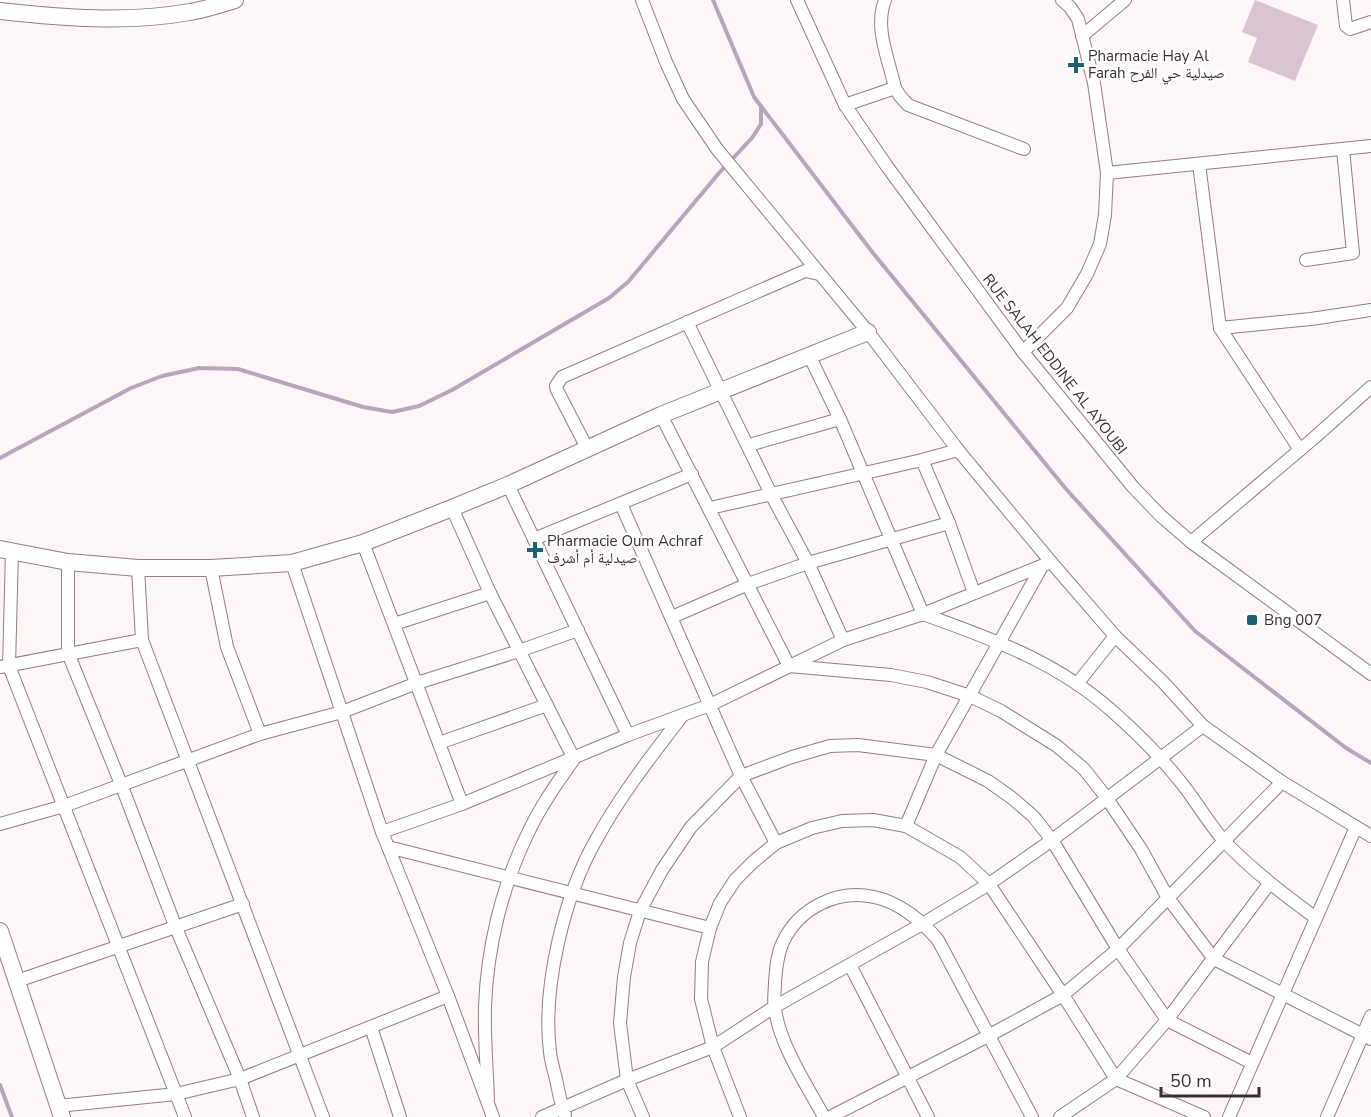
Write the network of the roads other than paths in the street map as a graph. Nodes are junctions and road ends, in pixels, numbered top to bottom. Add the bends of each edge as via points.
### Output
1 (235, 0) edge
2 (642, 0) edge
3 (797, 0) edge
4 (885, 0) edge
5 (1062, 0) edge
6 (1125, 0) edge
7 (1343, 0) edge
8 (0, 11) edge
9 (1371, 22) edge
10 (1082, 36) junction
11 (895, 88) junction
12 (845, 105) junction
13 (1371, 146) edge
14 (1024, 149) dead end
15 (1343, 149) junction
16 (1199, 164) junction
17 (1107, 173) junction
18 (1306, 260) dead end
19 (819, 274) junction
20 (1371, 310) edge
21 (687, 322) junction
22 (1220, 328) junction
23 (868, 332) junction
24 (1023, 352) junction
25 (809, 356) junction
26 (1371, 387) edge
27 (720, 391) junction
28 (661, 415) junction
29 (840, 419) junction
30 (749, 445) junction
31 (587, 448) junction
32 (958, 450) junction
33 (1300, 450) junction
34 (922, 460) junction
35 (863, 473) junction
36 (692, 474) junction
37 (508, 485) junction
38 (772, 496) junction
39 (621, 504) junction
40 (452, 508) junction
41 (710, 508) junction
42 (949, 523) junction
43 (534, 538) junction
44 (890, 539) junction
45 (1191, 542) junction
46 (363, 543) junction
47 (6, 550) edge
48 (68, 562) junction
49 (292, 563) junction
50 (808, 563) junction
51 (1046, 565) junction
52 (138, 568) junction
53 (211, 568) junction
54 (748, 584) junction
55 (490, 593) junction
56 (974, 593) junction
57 (923, 614) junction
58 (672, 617) junction
59 (394, 624) junction
60 (578, 630) junction
61 (1115, 636) junction
62 (142, 640) junction
63 (843, 640) junction
64 (1001, 642) junction
65 (519, 651) junction
66 (68, 653) junction
67 (789, 666) junction
68 (4, 667) edge
69 (1371, 674) edge
70 (417, 683) junction
71 (1077, 684) junction
72 (970, 696) junction
73 (547, 705) junction
74 (710, 705) junction
75 (342, 712) junction
76 (683, 715) junction
77 (1203, 726) junction
78 (260, 734) junction
79 (628, 735) junction
80 (439, 743) junction
81 (936, 755) junction
82 (574, 759) junction
83 (1161, 759) junction
84 (187, 760) junction
85 (741, 776) junction
86 (1282, 782) junction
87 (121, 784) junction
88 (1106, 797) junction
89 (462, 804) junction
90 (64, 806) junction
91 (0, 824) edge
92 (906, 826) junction
93 (1356, 827) junction
94 (382, 832) junction
95 (1371, 836) edge
96 (1052, 840) junction
97 (1224, 840) junction
98 (776, 843) junction
99 (388, 847) junction
100 (509, 876) junction
101 (989, 884) junction
102 (1269, 884) junction
103 (571, 893) junction
104 (1168, 898) junction
105 (243, 904) junction
106 (640, 910) junction
107 (1316, 918) junction
108 (924, 923) junction
109 (176, 928) junction
110 (710, 928) junction
111 (0, 931) edge
112 (119, 946) junction
113 (1118, 949) junction
114 (1214, 959) junction
115 (850, 965) junction
116 (16, 981) junction
117 (1281, 994) junction
118 (1063, 995) junction
119 (448, 996) junction
120 (774, 1007) junction
121 (1371, 1016) edge
122 (1167, 1020) junction
123 (371, 1027) junction
124 (990, 1035) junction
125 (1367, 1037) edge
126 (713, 1047) junction
127 (298, 1055) junction
128 (1252, 1063) junction
129 (908, 1076) junction
130 (240, 1079) junction
131 (1116, 1079) junction
132 (627, 1080) junction
133 (177, 1094) junction
134 (488, 1099) junction
135 (1187, 1109) junction
136 (60, 1111) edge
137 (564, 1113) edge
138 (185, 1117) edge
139 (253, 1117) edge
140 (323, 1117) edge
141 (400, 1117) edge
142 (493, 1117) edge
143 (542, 1117) edge
144 (643, 1117) edge
145 (740, 1117) edge
146 (824, 1117) edge
147 (830, 1117) edge
148 (928, 1117) edge
149 (1032, 1117) edge
150 (1060, 1117) edge
151 (1175, 1117) edge
152 (1204, 1117) edge
153 (1229, 1117) edge
154 (1327, 1117) edge

1 - 8 street via 192,12 151,17 54,17
2 - 19 street via 683,99 717,149
3 - 12 street, RUE SALAH EDDINE AL AYOUBI
4 - 11 street via 880,25
5 - 10 street via 1078,19
6 - 10 street
7 - 9 street via 1346,27
10 - 17 street via 1094,83
11 - 12 street
11 - 14 street via 908,105
12 - 24 street, RUE SALAH EDDINE AL AYOUBI
13 - 15 street
15 - 16 street
15 - 18 street via 1353,253
16 - 17 street
16 - 22 street
17 - 24 street via 1100,244 1087,274 1066,308
19 - 21 street via 805,271
19 - 23 street
20 - 22 street
21 - 27 street
21 - 31 street via 562,377 557,390
22 - 33 street
23 - 25 street
23 - 32 street
24 - 45 street, RUE SALAH EDDINE AL AYOUBI via 1134,487
25 - 27 street
25 - 29 street
26 - 33 street
27 - 28 street
27 - 30 street
28 - 31 street
28 - 36 street
29 - 30 street
29 - 35 street
30 - 38 street
31 - 37 street
32 - 34 street
32 - 51 street
33 - 45 street
34 - 35 street
34 - 42 street
35 - 38 street
35 - 44 street
36 - 39 street
36 - 41 street
37 - 40 street
37 - 43 street
38 - 41 street
38 - 50 street
39 - 43 street
39 - 58 street
40 - 46 street
40 - 55 street
41 - 54 street
42 - 44 street
42 - 56 street
43 - 60 street
44 - 50 street
44 - 57 street
45 - 69 street, RUE SALAH EDDINE AL AYOUBI
46 - 49 street
46 - 59 street
47 - 48 street
47 - 68 street
48 - 52 street
48 - 66 street
49 - 53 street
49 - 75 street
50 - 54 street
50 - 63 street
51 - 56 street
51 - 61 street
51 - 64 street
52 - 53 street
52 - 62 street
53 - 78 street via 227,647
54 - 58 street
54 - 67 street
55 - 59 street
55 - 65 street
56 - 57 street
57 - 63 street
57 - 64 street
58 - 74 street
59 - 70 street
60 - 65 street
60 - 79 street
61 - 71 street
61 - 77 street
62 - 66 street
62 - 84 street
63 - 67 street
64 - 71 street
64 - 72 street
65 - 70 street
65 - 73 street
66 - 68 street
66 - 87 street
67 - 72 street via 891,675
67 - 74 street
68 - 90 street
70 - 75 street
70 - 80 street
71 - 83 street
72 - 81 street
72 - 88 street via 1057,746 1084,769
73 - 80 street
73 - 82 street
74 - 76 street
74 - 85 street
75 - 78 street
75 - 94 street
76 - 79 street
76 - 103 street via 596,840
77 - 83 street
77 - 86 street
78 - 84 street
79 - 82 street
80 - 89 street
81 - 85 street via 858,744 830,746
81 - 92 street
81 - 96 street via 1012,798
82 - 89 street
82 - 100 street via 549,795
83 - 88 street
83 - 97 street
84 - 87 street
84 - 105 street
85 - 98 street
85 - 106 street via 691,827
86 - 93 street
86 - 97 street
87 - 90 street
87 - 109 street
88 - 96 street
88 - 104 street
89 - 94 street
90 - 91 street
90 - 112 street
92 - 98 street via 873,820 842,821
92 - 101 street via 960,857
93 - 95 street
93 - 107 street
94 - 99 street
96 - 101 street
96 - 113 street
97 - 102 street
97 - 104 street
98 - 110 street via 735,880
99 - 100 street
99 - 119 street
100 - 103 street
100 - 134 street via 495,930 485,1006
101 - 108 street
101 - 118 street
102 - 107 street
102 - 114 street
103 - 106 street
103 - 137 street via 556,955 549,1018 550,1052
104 - 113 street
104 - 114 street
105 - 109 street
105 - 127 street
106 - 110 street
106 - 132 street via 630,943 620,1023
107 - 117 street
108 - 115 street
108 - 120 street via 875,897 846,896 820,902 798,919 783,942 776,968
108 - 124 street via 938,939
109 - 112 street
109 - 130 street
110 - 126 street via 702,962 701,999
111 - 116 street
112 - 116 street
112 - 133 street
113 - 118 street
113 - 122 street
114 - 117 street
114 - 122 street
115 - 120 street
115 - 129 street
116 - 136 street
117 - 125 street
117 - 128 street
118 - 124 street
118 - 131 street
119 - 123 street
119 - 134 street
120 - 126 street
120 - 146 street via 787,1046
121 - 125 street
122 - 128 street
122 - 131 street
123 - 127 street
123 - 141 street
124 - 129 street
124 - 149 street
125 - 154 street
126 - 132 street
126 - 145 street
127 - 130 street
127 - 140 street
128 - 153 street
129 - 147 street
129 - 148 street
130 - 133 street
130 - 139 street
131 - 135 street
131 - 150 street
132 - 137 street
132 - 144 street
133 - 136 street
133 - 138 street
134 - 142 street
135 - 151 street
135 - 152 street
137 - 143 street

